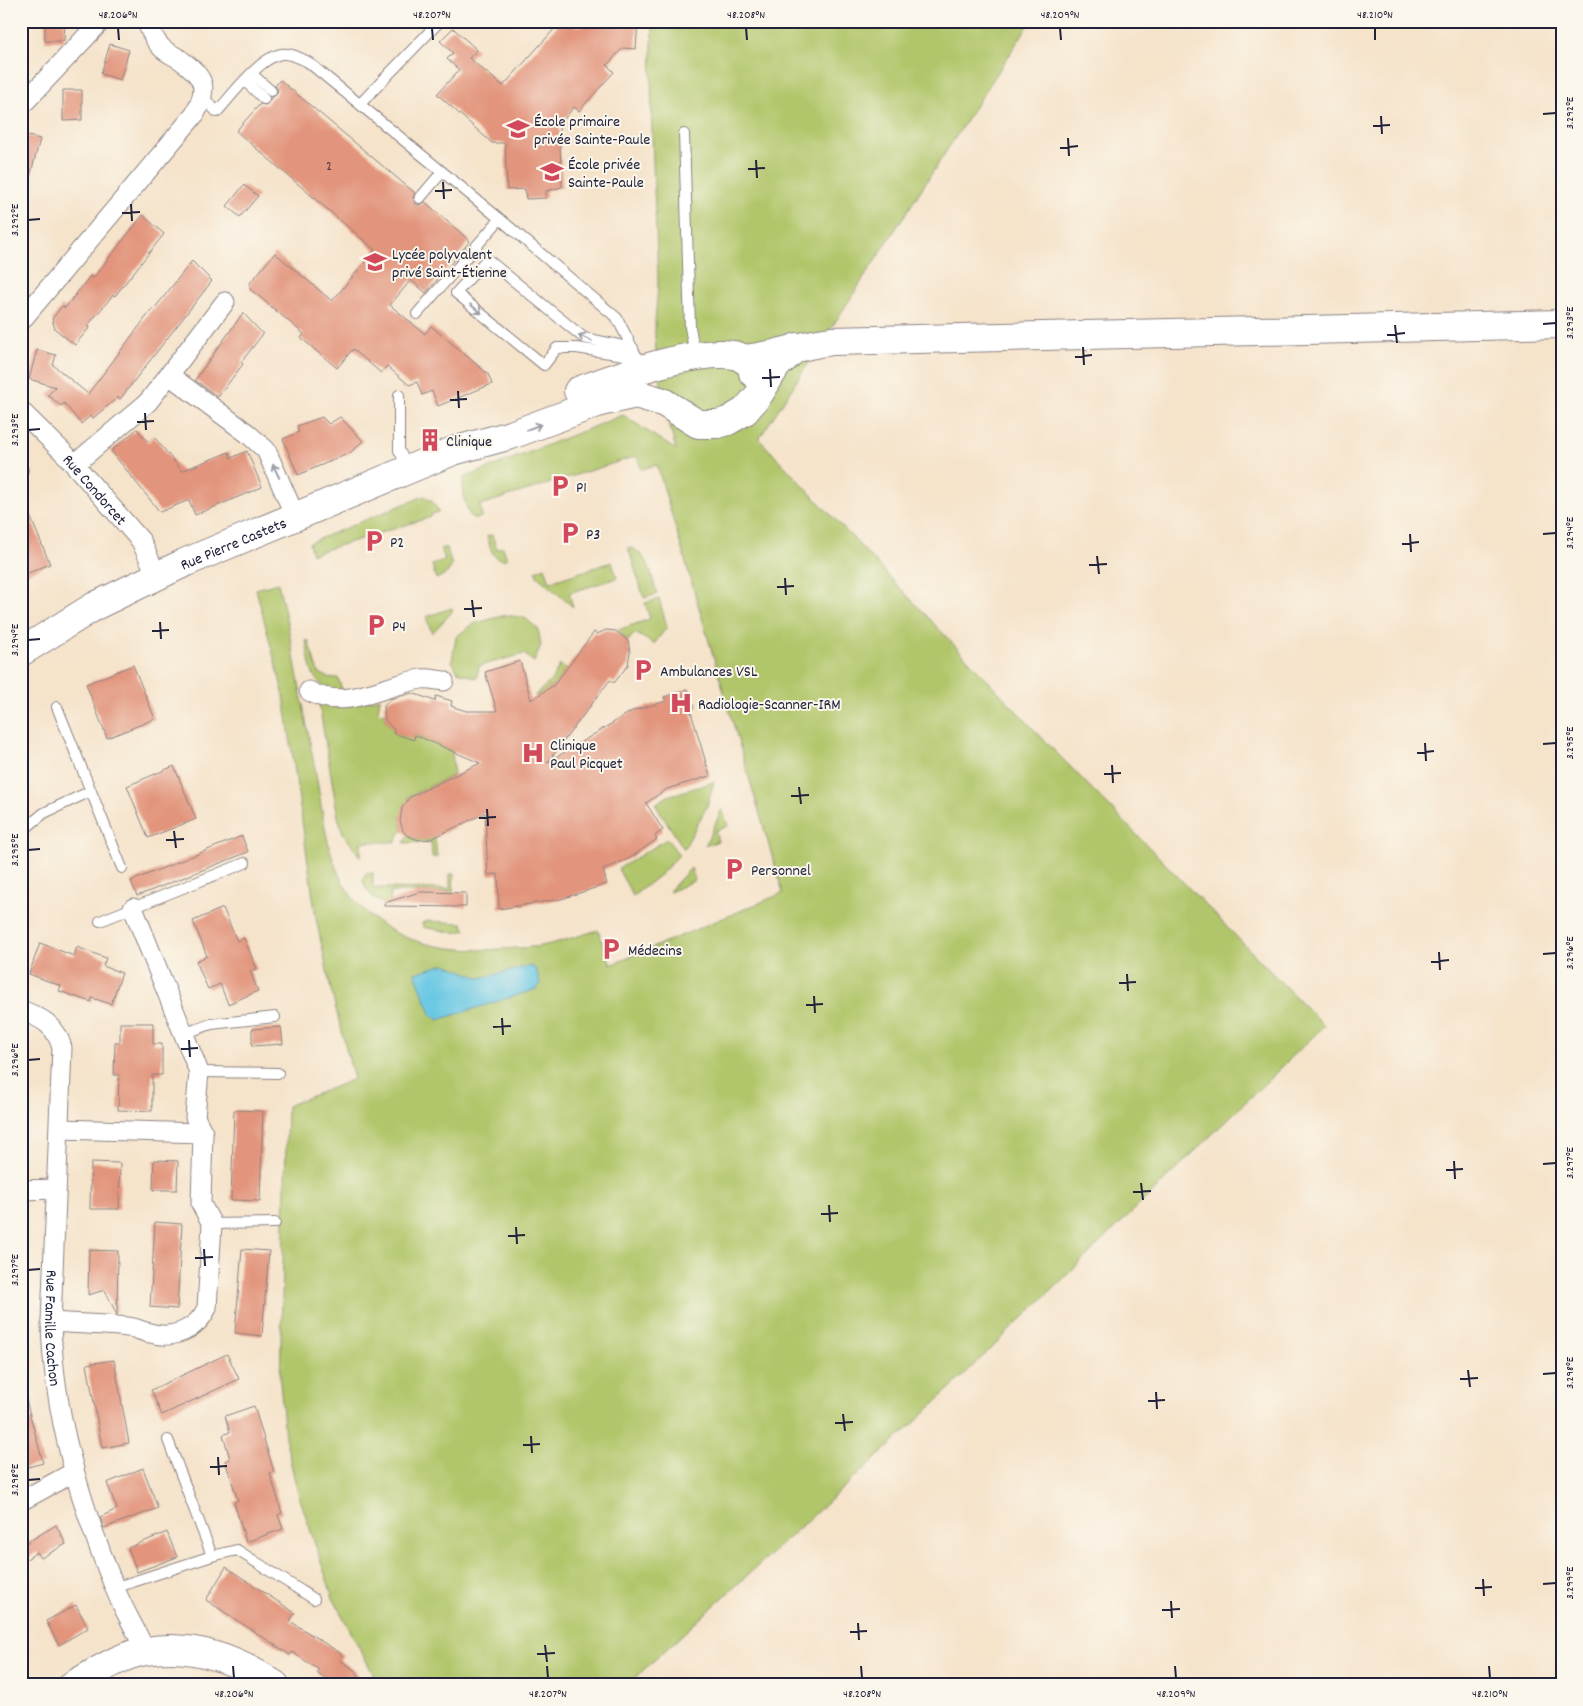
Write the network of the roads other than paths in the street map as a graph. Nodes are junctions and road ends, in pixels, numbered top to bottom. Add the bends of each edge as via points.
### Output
1 (101, 21) edge
2 (146, 21) edge
3 (440, 21) edge
4 (249, 78) junction
5 (268, 95) dead end
6 (204, 98) junction
7 (360, 104) junction
8 (21, 106) edge
9 (684, 134) dead end
10 (442, 172) junction
11 (420, 198) dead end
12 (500, 219) junction
13 (225, 302) dead end
14 (418, 314) dead end
15 (21, 322) edge
16 (1562, 324) edge
17 (797, 347) junction
18 (696, 356) junction
19 (744, 358) junction
20 (637, 367) junction
21 (169, 375) junction
22 (399, 395) dead end
23 (672, 408) junction
24 (21, 411) edge
25 (75, 464) junction
26 (408, 470) junction
27 (295, 516) junction
28 (156, 576) junction
29 (21, 652) edge
30 (444, 681) dead end
31 (309, 691) dead end
32 (57, 707) dead end
33 (91, 791) junction
34 (21, 832) edge
35 (245, 863) dead end
36 (122, 868) dead end
37 (133, 908) junction
38 (100, 922) dead end
39 (21, 1010) edge
40 (275, 1017) dead end
41 (183, 1034) junction
42 (199, 1072) junction
43 (278, 1073) dead end
44 (60, 1129) junction
45 (203, 1133) junction
46 (56, 1189) junction
47 (21, 1190) edge
48 (275, 1223) dead end
49 (212, 1224) junction
50 (51, 1322) junction
51 (168, 1440) dead end
52 (74, 1472) junction
53 (21, 1500) edge
54 (212, 1556) junction
55 (114, 1588) junction
56 (314, 1599) dead end
57 (145, 1651) junction
58 (73, 1685) edge
59 (276, 1685) edge

1 - 8 street
2 - 6 street via 162,48 183,61 199,77 204,86
3 - 7 lane
4 - 5 lane
4 - 6 lane via 217,112
4 - 7 lane via 273,57 283,54 298,57
6 - 15 street via 195,114
7 - 10 lane
9 - 18 lane via 690,327
10 - 11 lane
10 - 12 lane
12 - 14 lane
12 - 20 lane via 617,318
13 - 21 street
16 - 17 street, Rue Pierre Castets via 832,341
17 - 19 street, Rue Pierre Castets via 761,358
17 - 23 street via 777,364 758,396 737,417 718,424 698,424
18 - 19 street, Rue Pierre Castets
18 - 20 street, Rue Pierre Castets
19 - 23 street via 753,368 753,376 744,394 734,404 707,413
20 -> 20 lane via 584,338 487,259 456,292 544,365 557,348 576,348
20 - 23 street
20 - 26 street, Rue Pierre Castets via 600,402 511,436 453,451
21 - 25 street via 148,402
27 -> 21 street via 266,450
22 - 26 lane via 399,450
24 - 25 street, Rue Condorcet
25 - 28 street, Rue Condorcet via 140,541
26 - 27 street, Rue Pierre Castets
27 - 28 street, Rue Pierre Castets
28 - 29 street, Rue Pierre Castets via 95,606
30 - 31 street via 422,679 344,699 318,696
32 - 33 lane
33 - 34 lane via 44,813
33 - 36 lane
35 - 37 lane
37 - 38 lane
37 - 41 street
39 - 44 street, Rue Famille Cachon via 47,1022 60,1038 63,1065
40 - 41 lane via 211,1024
41 - 42 street
42 - 43 lane
42 - 45 street via 195,1117
44 - 45 street
44 - 46 street, Rue Famille Cachon
45 - 49 street via 201,1204
46 - 47 street
46 - 50 street, Rue Famille Cachon
48 - 49 lane
49 - 50 street via 207,1308 195,1326 169,1335 151,1334 130,1327
50 - 52 street, Rue Famille Cachon via 56,1394
51 - 54 lane
52 - 53 street
52 - 55 street, Rue Famille Cachon
54 - 55 lane
54 - 56 lane via 237,1550
55 - 57 street, Rue Famille Cachon
57 - 58 street via 119,1660
57 - 59 street via 197,1651 223,1656 252,1669

